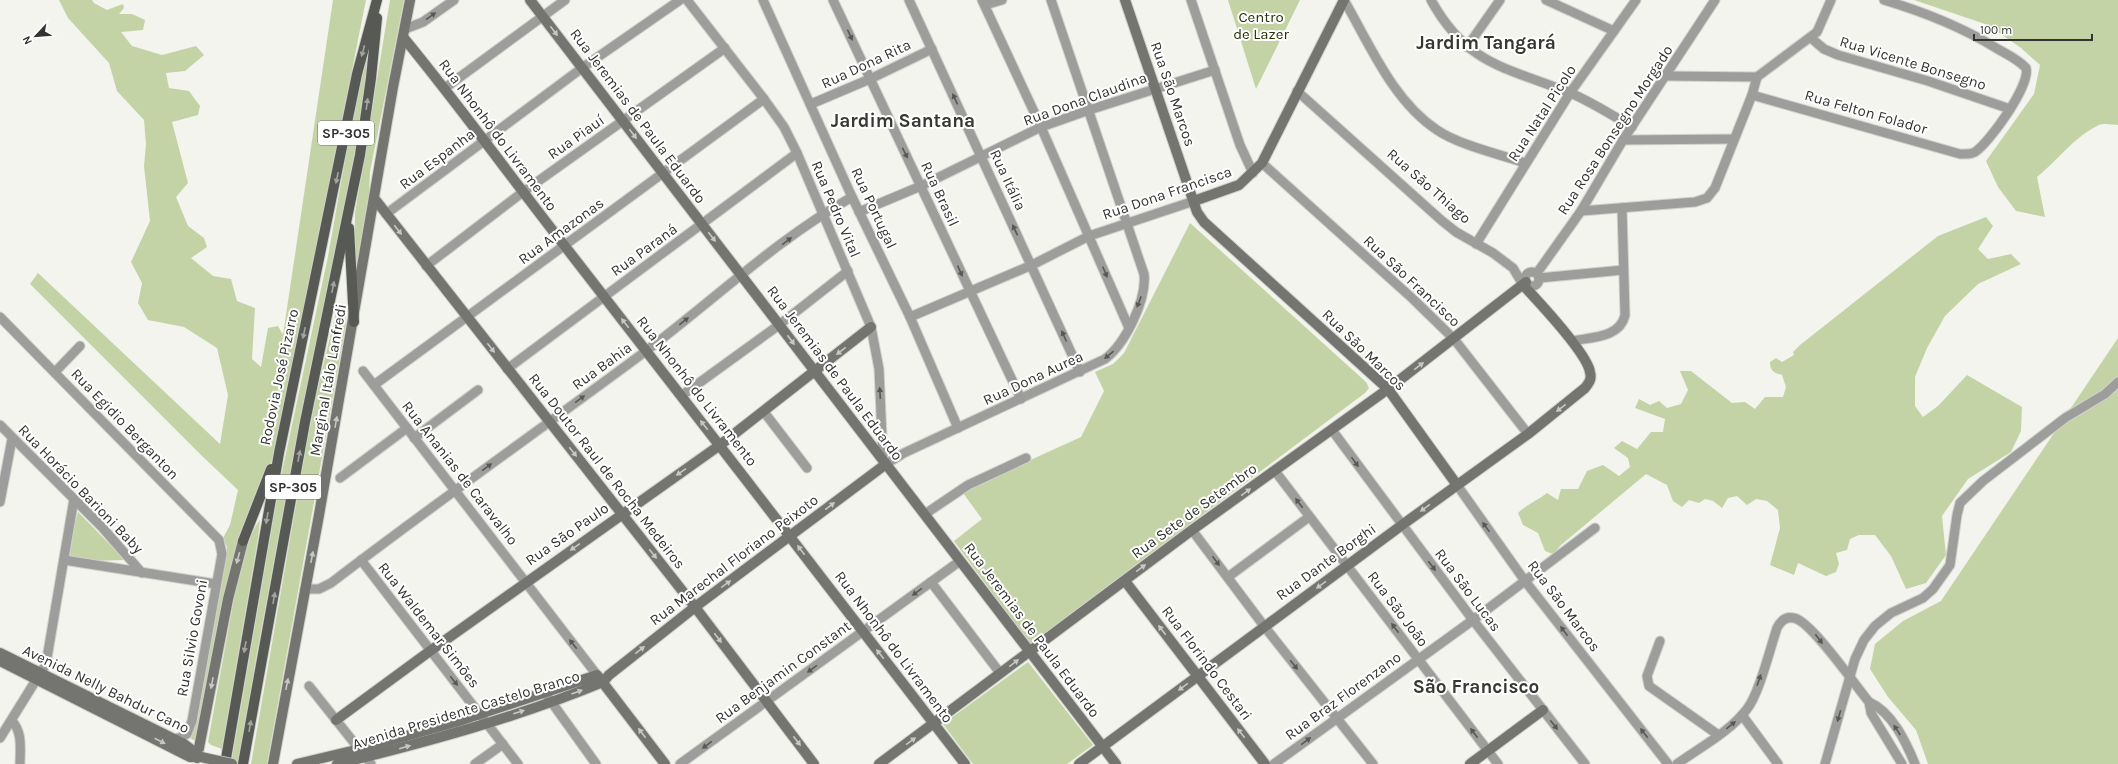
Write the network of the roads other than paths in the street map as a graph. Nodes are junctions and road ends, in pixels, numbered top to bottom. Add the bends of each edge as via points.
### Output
1 (378, 0) edge
2 (410, 0) edge
3 (454, 0) edge
4 (530, 0) edge
5 (565, 0) edge
6 (680, 0) edge
7 (687, 0) edge
8 (762, 0) edge
9 (833, 0) edge
10 (909, 0) edge
11 (1002, 0) edge
12 (1051, 0) edge
13 (1125, 0) edge
14 (1191, 0) edge
15 (1344, 0) edge
16 (1432, 0) edge
17 (1500, 0) edge
18 (1546, 0) edge
19 (1636, 0) edge
20 (1715, 0) edge
21 (1831, 0) edge
22 (1884, 0) edge
23 (984, 3) edge
24 (543, 16) junction
25 (1614, 31) junction
26 (404, 33) junction
27 (1810, 38) junction
28 (1467, 47) junction
29 (725, 48) junction
30 (932, 49) junction
31 (582, 68) junction
32 (1215, 70) junction
33 (1666, 76) junction
34 (1757, 77) junction
35 (870, 79) junction
36 (446, 88) junction
37 (1156, 89) junction
38 (1297, 91) junction
39 (1570, 93) junction
40 (1752, 95) junction
41 (764, 99) junction
42 (811, 104) junction
43 (2010, 109) junction
44 (1089, 110) junction
45 (623, 121) junction
46 (1042, 127) junction
47 (1632, 127) junction
48 (1734, 139) junction
49 (1623, 140) junction
50 (484, 141) junction
51 (797, 153) junction
52 (981, 157) junction
53 (1262, 163) junction
54 (1525, 163) junction
55 (663, 173) junction
56 (1253, 173) junction
57 (921, 186) junction
58 (523, 192) junction
59 (852, 197) junction
60 (374, 198) junction
61 (1194, 201) junction
62 (1622, 208) junction
63 (348, 211) junction
64 (1581, 211) junction
65 (859, 212) junction
66 (386, 214) junction
67 (823, 214) junction
68 (1126, 223) junction
69 (703, 225) junction
70 (1089, 236) junction
71 (1476, 244) junction
72 (564, 246) junction
73 (1032, 265) junction
74 (426, 266) junction
75 (1623, 270) junction
76 (848, 271) junction
77 (741, 275) junction
78 (1538, 276) junction
79 (1525, 284) junction
80 (970, 292) junction
81 (605, 297) junction
82 (0, 317) edge
83 (467, 317) junction
84 (910, 317) junction
85 (354, 322) junction
86 (779, 325) junction
87 (871, 327) junction
88 (1129, 328) junction
89 (1454, 339) junction
90 (1572, 342) junction
91 (80, 346) dead end
92 (647, 351) junction
93 (507, 369) junction
94 (363, 371) dead end
95 (815, 371) junction
96 (55, 372) junction
97 (1080, 372) junction
98 (1590, 382) joint
99 (2118, 382) edge
100 (374, 385) junction
101 (1388, 389) junction
102 (478, 390) dead end
103 (681, 396) junction
104 (1021, 399) junction
105 (764, 412) junction
106 (549, 422) junction
107 (0, 425) edge
108 (407, 428) junction
109 (958, 428) junction
110 (1332, 430) junction
111 (1528, 434) junction
112 (414, 438) junction
113 (12, 439) junction
114 (720, 445) junction
115 (279, 452) junction
116 (1026, 458) dead end
117 (885, 462) junction
118 (807, 468) dead end
119 (1275, 471) junction
120 (340, 478) dead end
121 (1457, 485) junction
122 (455, 490) junction
123 (74, 499) junction
124 (0, 502) edge
125 (622, 514) junction
126 (925, 514) junction
127 (1309, 517) junction
128 (1402, 525) junction
129 (1595, 528) dead end
130 (1192, 530) junction
131 (791, 536) junction
132 (243, 541) joint
133 (222, 554) joint
134 (64, 560) junction
135 (361, 560) junction
136 (960, 561) junction
137 (1348, 565) junction
138 (142, 573) junction
139 (1228, 577) junction
140 (1125, 581) junction
141 (1525, 581) junction
142 (526, 582) junction
143 (931, 582) junction
144 (216, 584) junction
145 (305, 589) junction
146 (695, 607) junction
147 (1473, 620) junction
148 (1264, 626) junction
149 (863, 632) junction
150 (1660, 641) dead end
151 (430, 651) junction
152 (1030, 651) junction
153 (0, 653) edge
154 (1418, 659) junction
155 (0, 661) edge
156 (1000, 673) junction
157 (39, 677) junction
158 (1198, 677) junction
159 (1849, 678) junction
160 (600, 679) junction
161 (309, 686) dead end
162 (548, 697) junction
163 (767, 702) junction
164 (1869, 702) junction
165 (1543, 710) junction
166 (1742, 715) junction
167 (484, 719) junction
168 (1336, 719) junction
169 (336, 720) junction
170 (12, 721) junction
171 (134, 724) junction
172 (934, 724) junction
173 (1717, 734) junction
174 (0, 738) edge
175 (173, 739) junction
176 (503, 744) junction
177 (1102, 746) junction
178 (360, 749) junction
179 (1488, 751) junction
180 (198, 758) edge
181 (369, 761) edge
182 (20, 764) edge
183 (225, 764) edge
184 (232, 764) edge
185 (243, 764) edge
186 (272, 764) edge
187 (297, 764) edge
188 (337, 764) edge
189 (474, 764) edge
190 (518, 764) edge
191 (596, 764) edge
192 (665, 764) edge
193 (680, 764) edge
194 (814, 764) edge
195 (879, 764) edge
196 (965, 764) edge
197 (1078, 764) edge
198 (1116, 764) edge
199 (1265, 764) edge
200 (1274, 764) edge
201 (1373, 764) edge
202 (1470, 764) edge
203 (1498, 764) edge
204 (1585, 764) edge
205 (1668, 764) edge
206 (1676, 764) edge
207 (1778, 764) edge
208 (1826, 764) edge
209 (1902, 764) edge
210 (1915, 764) edge

63 -> 1 main road, Rodovia José Pizarro / SP-305 via 360,155 371,78
1 -> 115 main road, Rodovia José Pizarro / SP-305 via 357,74
2 - 26 street, Marginal Itálo Lanfredi
26 -> 3 street
4 - 24 street, Rua Jeremias de Paula Eduardo
5 - 24 street
6 - 31 street, Rua Espanha
7 - 29 street, Rua Pedro Vital
8 - 42 street, Rua Portugal
9 -> 35 street, Rua Brasil
10 - 30 street, Rua Itália
11 - 23 street
12 - 44 street
13 - 37 street, Rua São Marcos
14 - 32 street
15 - 38 street, Rua Dona Francisca
15 - 54 street via 1386,72 1411,108 1438,131
16 - 28 street via 1443,22
17 - 28 street
18 - 25 street
19 - 25 street, Rua Natal Picolo
20 - 33 street, Rua Rosa Bonsegno Morgado
21 - 27 street via 1821,26
22 - 43 street via 1942,19 1970,32 2017,60 2027,72
23 - 46 street
24 -> 31 street, Rua Jeremias de Paula Eduardo
24 - 36 street
25 - 39 street, Rua Natal Picolo
26 - 36 street, Rua Nhonhô do Livramento
26 - 60 street, Marginal Itálo Lanfredi / SP-305
27 - 34 street
27 - 43 street, Rua Vicente Bonsegno via 1824,49 1838,55 1928,81
28 - 39 street via 1491,64
29 - 41 street, Rua Pedro Vital
29 - 45 street, Rua Piauí
30 - 35 street, Rua Dona Rita
52 -> 30 street, Rua Itália
31 - 45 street, Rua Jeremias de Paula Eduardo
31 - 50 street, Rua Espanha
32 - 37 street, Rua Dona Claudina
32 - 56 street via 1240,145
33 - 34 street
33 - 47 street, Rua Rosa Bonsegno Morgado
34 - 40 street
35 - 42 street, Rua Dona Rita
35 -> 57 street, Rua Brasil
36 - 50 street, Rua Nhonhô do Livramento
37 - 44 street, Rua Dona Claudina
37 - 61 street, Rua São Marcos
38 - 53 street, Rua Dona Francisca
38 - 71 street, Rua São Thiago via 1441,220
39 - 47 street
39 - 54 street, Rua Natal Picolo
40 - 43 street, Rua Felton Folador via 1960,154 1972,154 1983,146
40 - 48 street
41 - 51 street, Rua Pedro Vital via 784,127
41 - 55 street, Rua Amazonas
42 - 59 street, Rua Portugal
44 - 46 street, Rua Dona Claudina
44 - 68 street
45 -> 55 street, Rua Jeremias de Paula Eduardo
45 - 58 street, Rua Piauí
46 - 52 street, Rua Dona Claudina
46 - 70 street
47 - 49 street, Rua Rosa Bonsegno Morgado
48 - 49 street
48 - 62 street via 1711,194 1703,201
49 - 64 street, Rua Rosa Bonsegno Morgado
50 - 58 street, Rua Nhonhô do Livramento
50 - 66 street, Rua Espanha
51 - 67 street, Rua Pedro Vital
51 - 69 street, Rua Paraná
52 - 57 street, Rua Dona Claudina
73 -> 52 street, Rua Itália
53 - 56 street, Rua Dona Francisca
53 - 89 street, Rua São Francisco
54 - 71 street, Rua Natal Picolo
55 - 69 street, Rua Jeremias de Paula Eduardo
55 - 72 street, Rua Amazonas
56 - 61 street, Rua Dona Francisca via 1239,185
57 - 65 street, Rua Dona Claudina
57 -> 80 street, Rua Brasil
58 - 72 street, Rua Nhonhô do Livramento
58 - 74 street, Rua Piauí
59 - 65 street, Rua Portugal
59 - 67 street, Rua Bahia
60 - 66 street, Rua Doutor Raul de Rocha Medeiros
60 - 85 street, Marginal Itálo Lanfredi / SP-305
61 - 68 street, Rua Dona Francisca
61 - 101 street, Rua São Marcos via 1197,212 1212,230
62 - 64 street
62 - 75 street
63 - 85 main road
185 -> 63 main road, Rodovia José Pizarro / SP-305 via 303,437
64 - 78 street, Rua Rosa Bonsegno Morgado
65 - 84 street, Rua Portugal
66 -> 74 street, Rua Doutor Raul de Rocha Medeiros
67 - 76 street, Rua Pedro Vital
77 -> 67 street, Rua Bahia
68 - 70 street, Rua Dona Francisca
68 -> 88 street, Rua Dona Aurea via 1144,274 1144,289
69 -> 77 street, Rua Jeremias de Paula Eduardo
69 - 81 street, Rua Paraná
70 - 73 street, Rua Dona Francisca
70 -> 88 street
71 - 79 street, Rua São Thiago via 1513,268
72 - 81 street, Rua Nhonhô do Livramento
72 - 83 street, Rua Amazonas
73 - 80 street, Rua Dona Francisca
97 -> 73 street, Rua Itália
74 - 83 street, Rua Doutor Raul de Rocha Medeiros
75 - 78 street
75 - 90 street via 1625,315 1620,328
76 - 86 street
76 - 87 street, Rua Pedro Vital
77 - 86 street, Rua Jeremias de Paula Eduardo
92 -> 77 street, Rua Bahia
78 - 79 street via 1534,285
79 - 89 street, Rua Sete de Setembro
79 - 90 street, Rua São Thiago
80 - 84 street, Rua Dona Francisca
80 - 104 street, Rua Brasil
92 -> 81 street, Rua Nhonhô do Livramento
81 - 93 street, Rua Paraná
82 - 96 street, Rua Egidio Berganton
83 -> 93 street, Rua Doutor Raul de Rocha Medeiros
83 - 100 street, Rua Amazonas
84 - 109 street, Rua Portugal
145 -> 85 street, Marginal Itálo Lanfredi / SP-305
86 -> 95 street, Rua Jeremias de Paula Eduardo
86 - 103 street
87 -> 95 street, Rua São Paulo
117 -> 87 street, Rua Pedro Vital via 879,369
88 -> 97 street, Rua Dona Aurea via 1112,354
101 -> 89 street, Rua Sete de Setembro
89 - 111 street, Rua São Francisco
90 - 98 street, Rua São Thiago via 1588,364
91 - 96 street
92 - 103 street, Rua Nhonhô do Livramento
106 -> 92 street, Rua Bahia
93 - 106 street, Rua Doutor Raul de Rocha Medeiros
94 - 100 street, Rua Ananias de Caravalho
95 - 105 street, Rua São Paulo
95 - 117 street, Rua Jeremias de Paula Eduardo
96 - 133 street, Rua Egidio Berganton via 215,535
97 - 104 street, Rua Dona Aurea
98 -> 111 street, Rua Dante Borghi via 1578,395
99 - 159 street via 2105,394 2065,418 1983,481 1960,503 1950,565 1933,589 1923,598 1891,613 1875,626 1858,652
100 - 108 street, Rua Ananias de Caravalho
101 - 110 street, Rua Sete de Setembro
101 - 121 street, Rua São Marcos
102 - 112 street
114 -> 103 street, Rua Nhonhô do Livramento
104 - 109 street, Rua Dona Aurea
105 - 114 street, Rua São Paulo
105 - 118 street
122 -> 106 street, Rua Bahia
106 -> 125 street, Rua Doutor Raul de Rocha Medeiros
107 - 113 street, Rua Horácio Barioni Baby
108 - 112 street, Rua Ananias de Caravalho
108 - 120 street
109 - 117 street, Rua Dona Aurea
110 - 119 street, Rua Sete de Setembro
110 -> 128 street, Rua São Lucas
111 - 121 street, Rua Dante Borghi
112 - 122 street, Rua Ananias de Caravalho
113 - 123 street, Rua Horácio Barioni Baby
113 - 124 street
114 -> 125 street, Rua São Paulo
114 - 131 street, Rua Nhonhô do Livramento
115 - 132 main road, SP-305
115 -> 183 main road, Rodovia José Pizarro / SP-305
116 - 126 street via 968,485
117 - 126 street, Rua Jeremias de Paula Eduardo
131 -> 117 street, Rua Marechal Floriano Peixoto
127 -> 119 street, Rua São João
130 -> 119 street, Rua Sete de Setembro
121 -> 128 street, Rua Dante Borghi
141 -> 121 street, Rua São Marcos
122 - 135 street, Rua Bahia
122 - 142 street, Rua Ananias de Caravalho
123 - 134 street
123 - 138 street, Rua Horácio Barioni Baby
125 -> 142 street, Rua São Paulo
125 -> 146 street, Rua Doutor Raul de Rocha Medeiros
126 - 136 street, Rua Jeremias de Paula Eduardo
127 - 137 street, Rua São João
127 - 139 street
128 - 137 street, Rua Dante Borghi
128 -> 147 street, Rua São Lucas
129 - 141 street, Rua Braz Florenzano
130 -> 139 street
140 -> 130 street, Rua Sete de Setembro
146 -> 131 street, Rua Marechal Floriano Peixoto
149 -> 131 street, Rua Nhonhô do Livramento
132 -> 180 street via 228,599
133 - 144 street, Rua Silvio Govoni
134 - 138 street
134 - 157 street via 46,664
135 - 145 street, Rua Bahia via 331,583 319,589
135 - 151 street, Rua Waldemar Simões
136 - 143 street, Rua Benjamin Constant
136 - 152 street, Rua Jeremias de Paula Eduardo
137 -> 148 street, Rua Dante Borghi
154 -> 137 street, Rua São João
138 - 144 street
139 - 148 street
140 - 152 street, Rua Sete de Setembro
158 -> 140 street, Rua Florindo Cestari
141 - 147 street, Rua Braz Florenzano
205 -> 141 street, Rua São Marcos
142 - 151 street, Rua São Paulo
160 -> 142 street, Rua Ananias de Caravalho
143 -> 149 street, Rua Benjamin Constant
143 - 156 street
144 - 175 street, Rua Silvio Govoni via 189,730 182,737
186 -> 145 street, Marginal Itálo Lanfredi
160 -> 146 street, Rua Marechal Floriano Peixoto via 609,675
146 -> 163 street, Rua Doutor Raul de Rocha Medeiros
147 - 154 street, Rua Braz Florenzano
147 - 165 street, Rua São Lucas
148 - 158 street, Rua Dante Borghi
148 -> 168 street
149 -> 163 street, Rua Benjamin Constant
172 -> 149 street, Rua Nhonhô do Livramento
150 - 173 street via 1647,676 1649,686
151 -> 167 street, Rua Waldemar Simões
151 - 169 street, Rua São Paulo
156 -> 152 street, Rua Sete de Setembro
152 - 177 street, Rua Jeremias de Paula Eduardo
153 - 157 street, Avenida Nelly Bahdur Cano
154 - 168 street, Rua Braz Florenzano
179 -> 154 street, Rua São João
155 - 157 street, Avenida Nelly Bahdur Cano
156 - 172 street, Rua Sete de Setembro
157 - 170 street
157 - 171 street, Avenida Nelly Bahdur Cano
158 -> 177 street, Rua Dante Borghi
199 -> 158 street, Rua Florindo Cestari
159 - 164 street
166 -> 159 street via 1754,697 1777,628 1782,620 1789,617 1799,620 1813,631
159 -> 208 street
160 - 162 street, Avenida Presidente Castelo Branco
192 -> 160 street, Rua Ananias de Caravalho
161 - 169 street
162 - 167 street, Avenida Presidente Castelo Branco
162 - 191 street
163 -> 193 street, Rua Benjamin Constant
163 -> 194 street, Rua Doutor Raul de Rocha Medeiros
164 - 209 street via 1871,713
210 -> 164 street via 1895,726 1878,706
165 - 179 street
165 -> 204 street, Rua São Lucas
173 -> 166 street
166 - 207 street
167 - 176 street, Rua Waldemar Simões
167 - 178 street, Avenida Presidente Castelo Branco
181 -> 167 street, Avenida Presidente Castelo Branco
200 -> 168 street, Rua Braz Florenzano
168 - 201 street
169 - 178 street
170 - 174 street
170 - 182 street via 20,737
171 - 175 street, Avenida Nelly Bahdur Cano
171 -> 180 street, Avenida Nelly Bahdur Cano via 190,757
195 -> 172 street, Rua Sete de Setembro
172 - 196 street, Rua Nhonhô do Livramento
173 - 206 street
175 - 180 street, Avenida Nelly Bahdur Cano
176 - 189 street
176 - 190 street, Rua Waldemar Simões
177 - 197 street, Rua Dante Borghi
177 - 198 street, Rua Jeremias de Paula Eduardo
178 - 181 street
178 - 187 street, Avenida Presidente Castelo Branco
179 - 202 street
179 - 203 street, Rua São João
180 - 184 street, bridge
181 - 188 street, Avenida Presidente Castelo Branco

